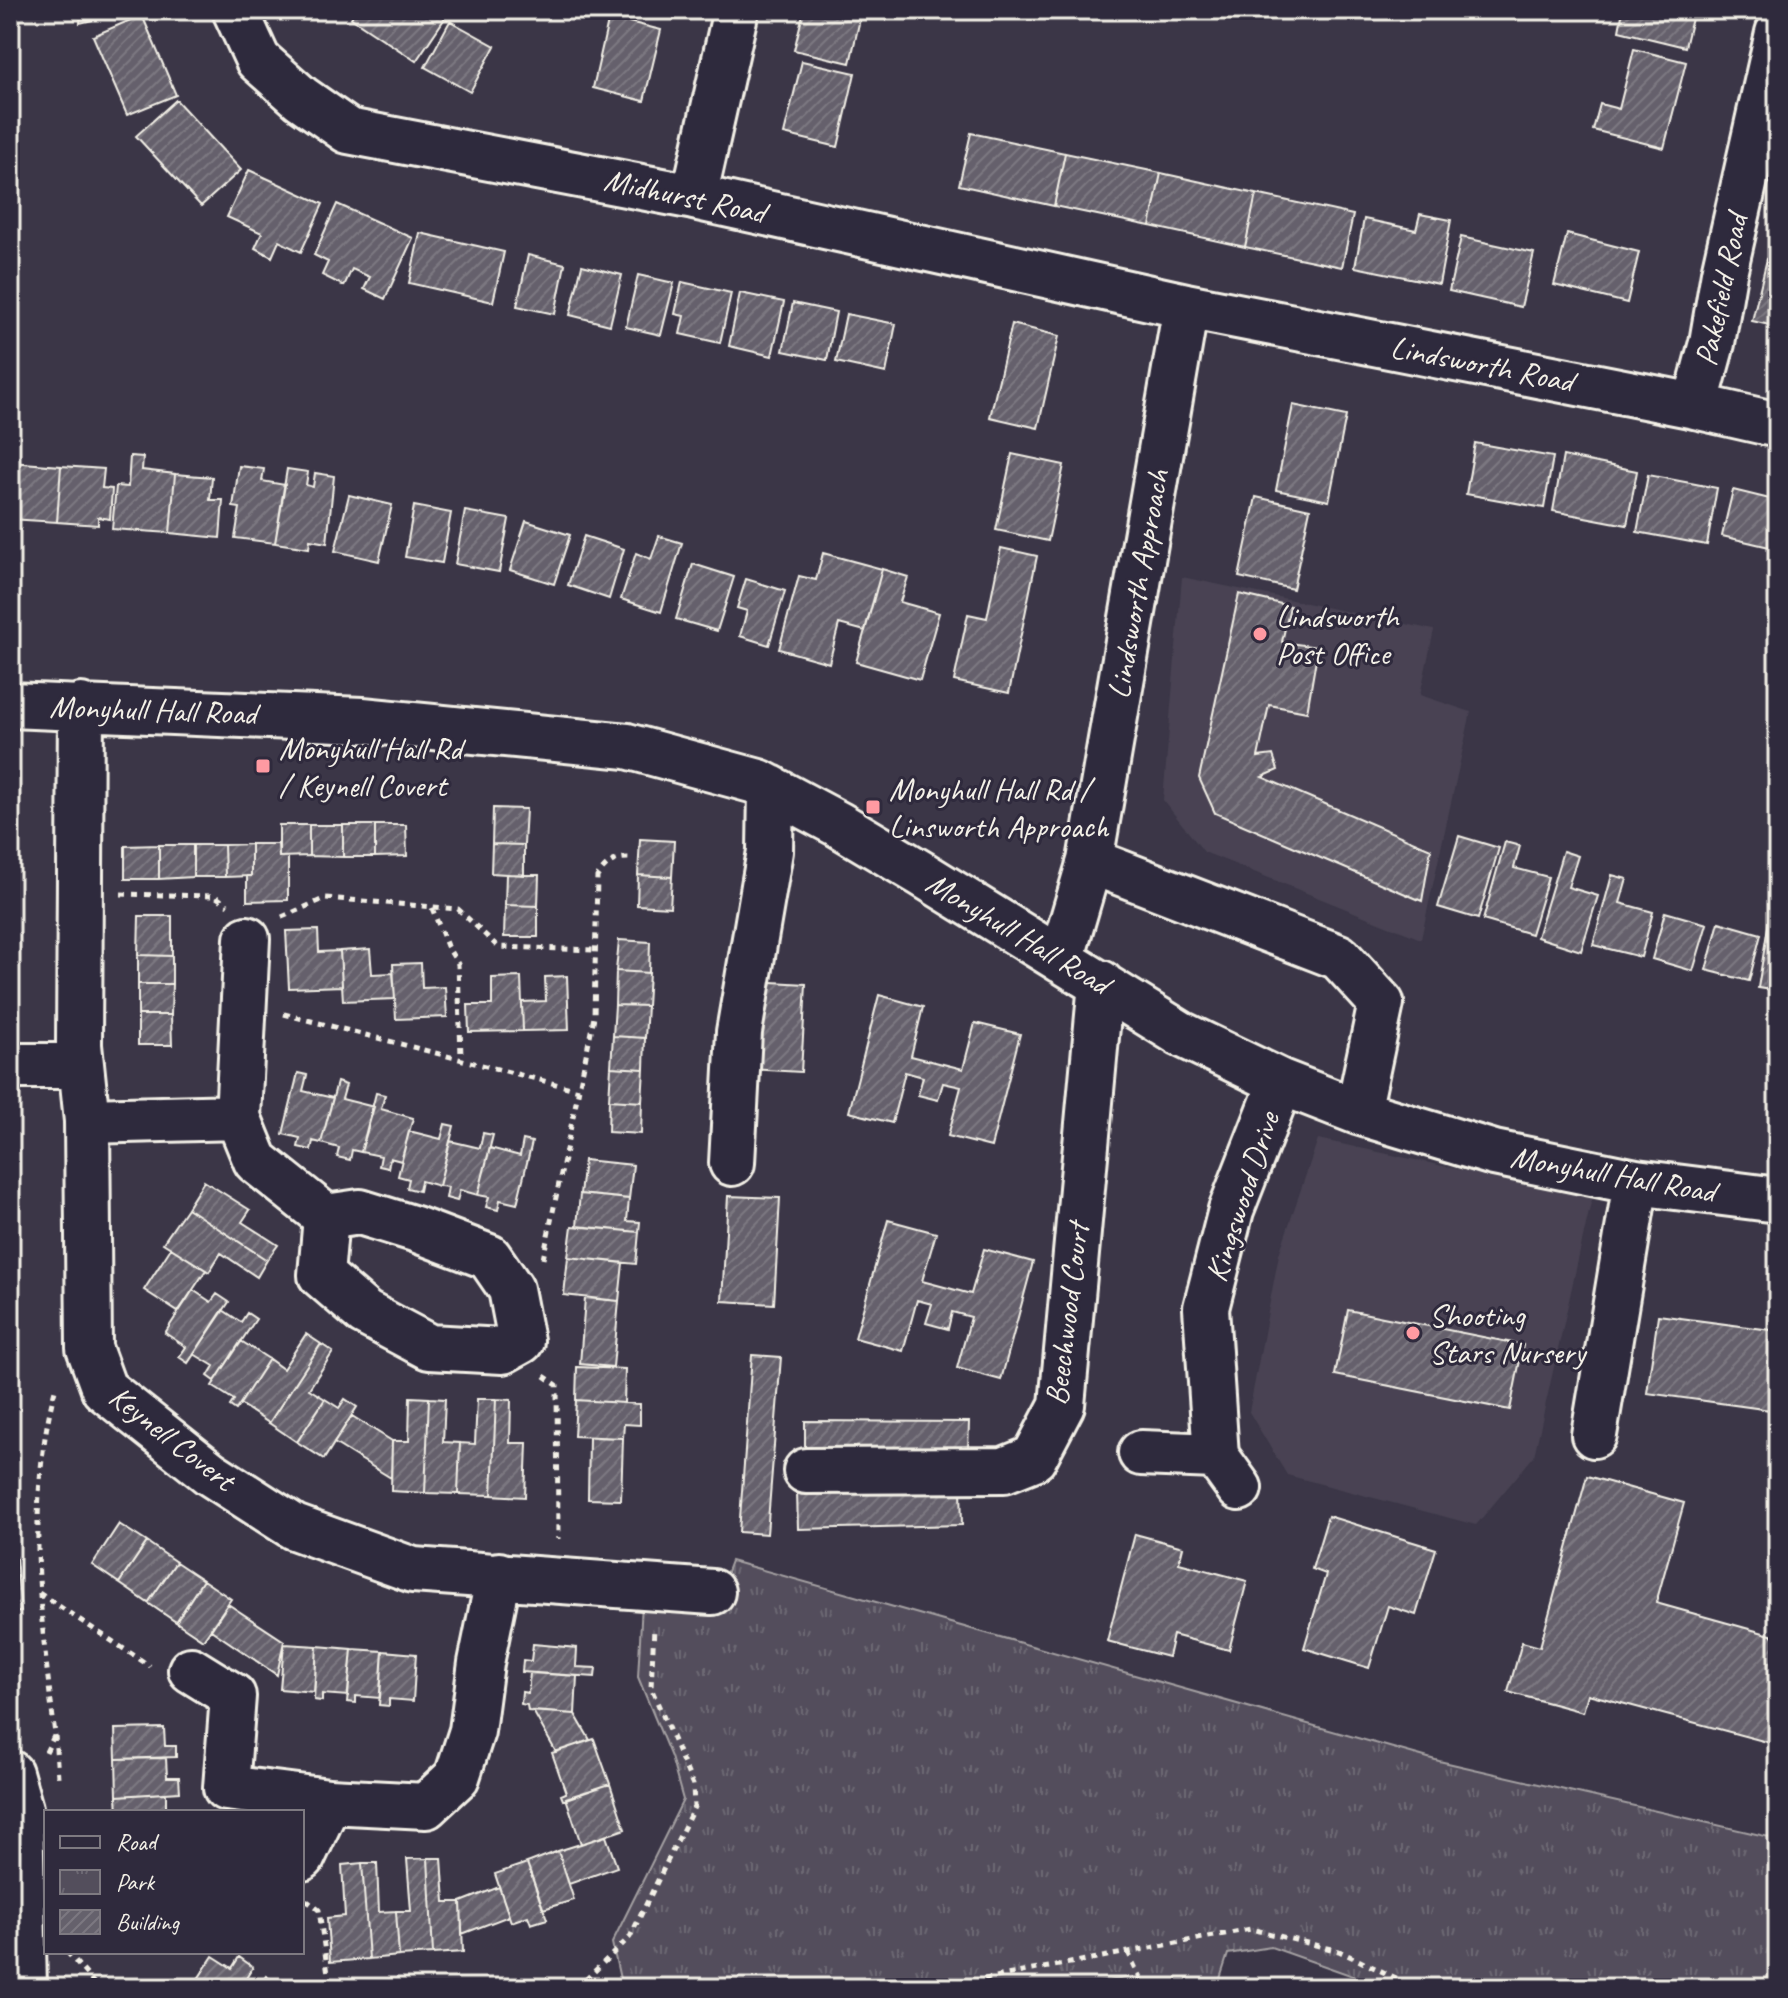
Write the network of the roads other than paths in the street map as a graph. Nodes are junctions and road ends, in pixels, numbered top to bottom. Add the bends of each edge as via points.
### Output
1 (235, 10) edge
2 (736, 10) edge
3 (1778, 33) edge
4 (694, 197) junction
5 (1186, 306) junction
6 (1695, 406) junction
7 (1778, 425) edge
8 (10, 705) edge
9 (81, 706) junction
10 (771, 788) junction
11 (1090, 861) junction
12 (247, 939) road end
13 (1061, 960) junction
14 (1101, 983) junction
15 (10, 1066) edge
16 (81, 1066) junction
17 (1281, 1082) junction
18 (1358, 1112) junction
19 (238, 1117) junction
20 (87, 1121) junction
21 (732, 1163) dead end
22 (1636, 1182) junction
23 (1778, 1200) edge
24 (326, 1217) junction
25 (1594, 1435) dead end
26 (1141, 1453) dead end
27 (806, 1471) dead end
28 (499, 1575) junction
29 (712, 1592) dead end
30 (191, 1670) road end
31 (15, 1791) edge
32 (225, 1800) edge
33 (329, 1801) junction
34 (304, 1854) edge
35 (24, 1988) edge

1 - 4 street, Midhurst Road via 258,60 348,131
2 - 4 street
3 - 6 street, Pakefield Road
4 - 5 street, Midhurst Road
5 - 6 street, Lindsworth Road
5 - 11 street, Lindsworth Approach
6 - 7 street, Lindsworth Road
8 - 9 street, Monyhull Hall Road
9 - 10 street, Monyhull Hall Road via 362,720 627,746
9 - 16 street, Keynell Covert
10 - 13 street, Monyhull Hall Road
10 - 21 street via 770,851 739,1032
11 - 13 street, Lindsworth Approach
11 - 18 street via 1339,957 1381,1003
12 - 19 street
13 - 14 street, Monyhull Hall Road
14 - 17 street, Monyhull Hall Road via 1181,1034
14 - 27 street, Beechwood Court via 1062,1405 1034,1458 1004,1470
15 - 16 street
16 - 20 street, Keynell Covert
17 - 18 street, Monyhull Hall Road
17 - 26 street, Kingswood Drive via 1231,1210 1206,1308 1228,1472
18 - 22 street, Monyhull Hall Road via 1494,1153
19 - 20 street
19 - 24 street via 256,1161
20 - 28 street, Keynell Covert via 89,1348 104,1389 210,1473 294,1527 413,1570
22 - 23 street, Monyhull Hall Road
22 - 25 street
24 - 24 street via 321,1275 365,1313 429,1347 503,1351 521,1341 511,1289 489,1257 360,1212
28 - 29 street, Keynell Covert
28 - 33 street via 472,1731 457,1777 426,1806
30 - 32 street via 233,1696
31 - 35 street
32 - 33 street
33 - 34 street

